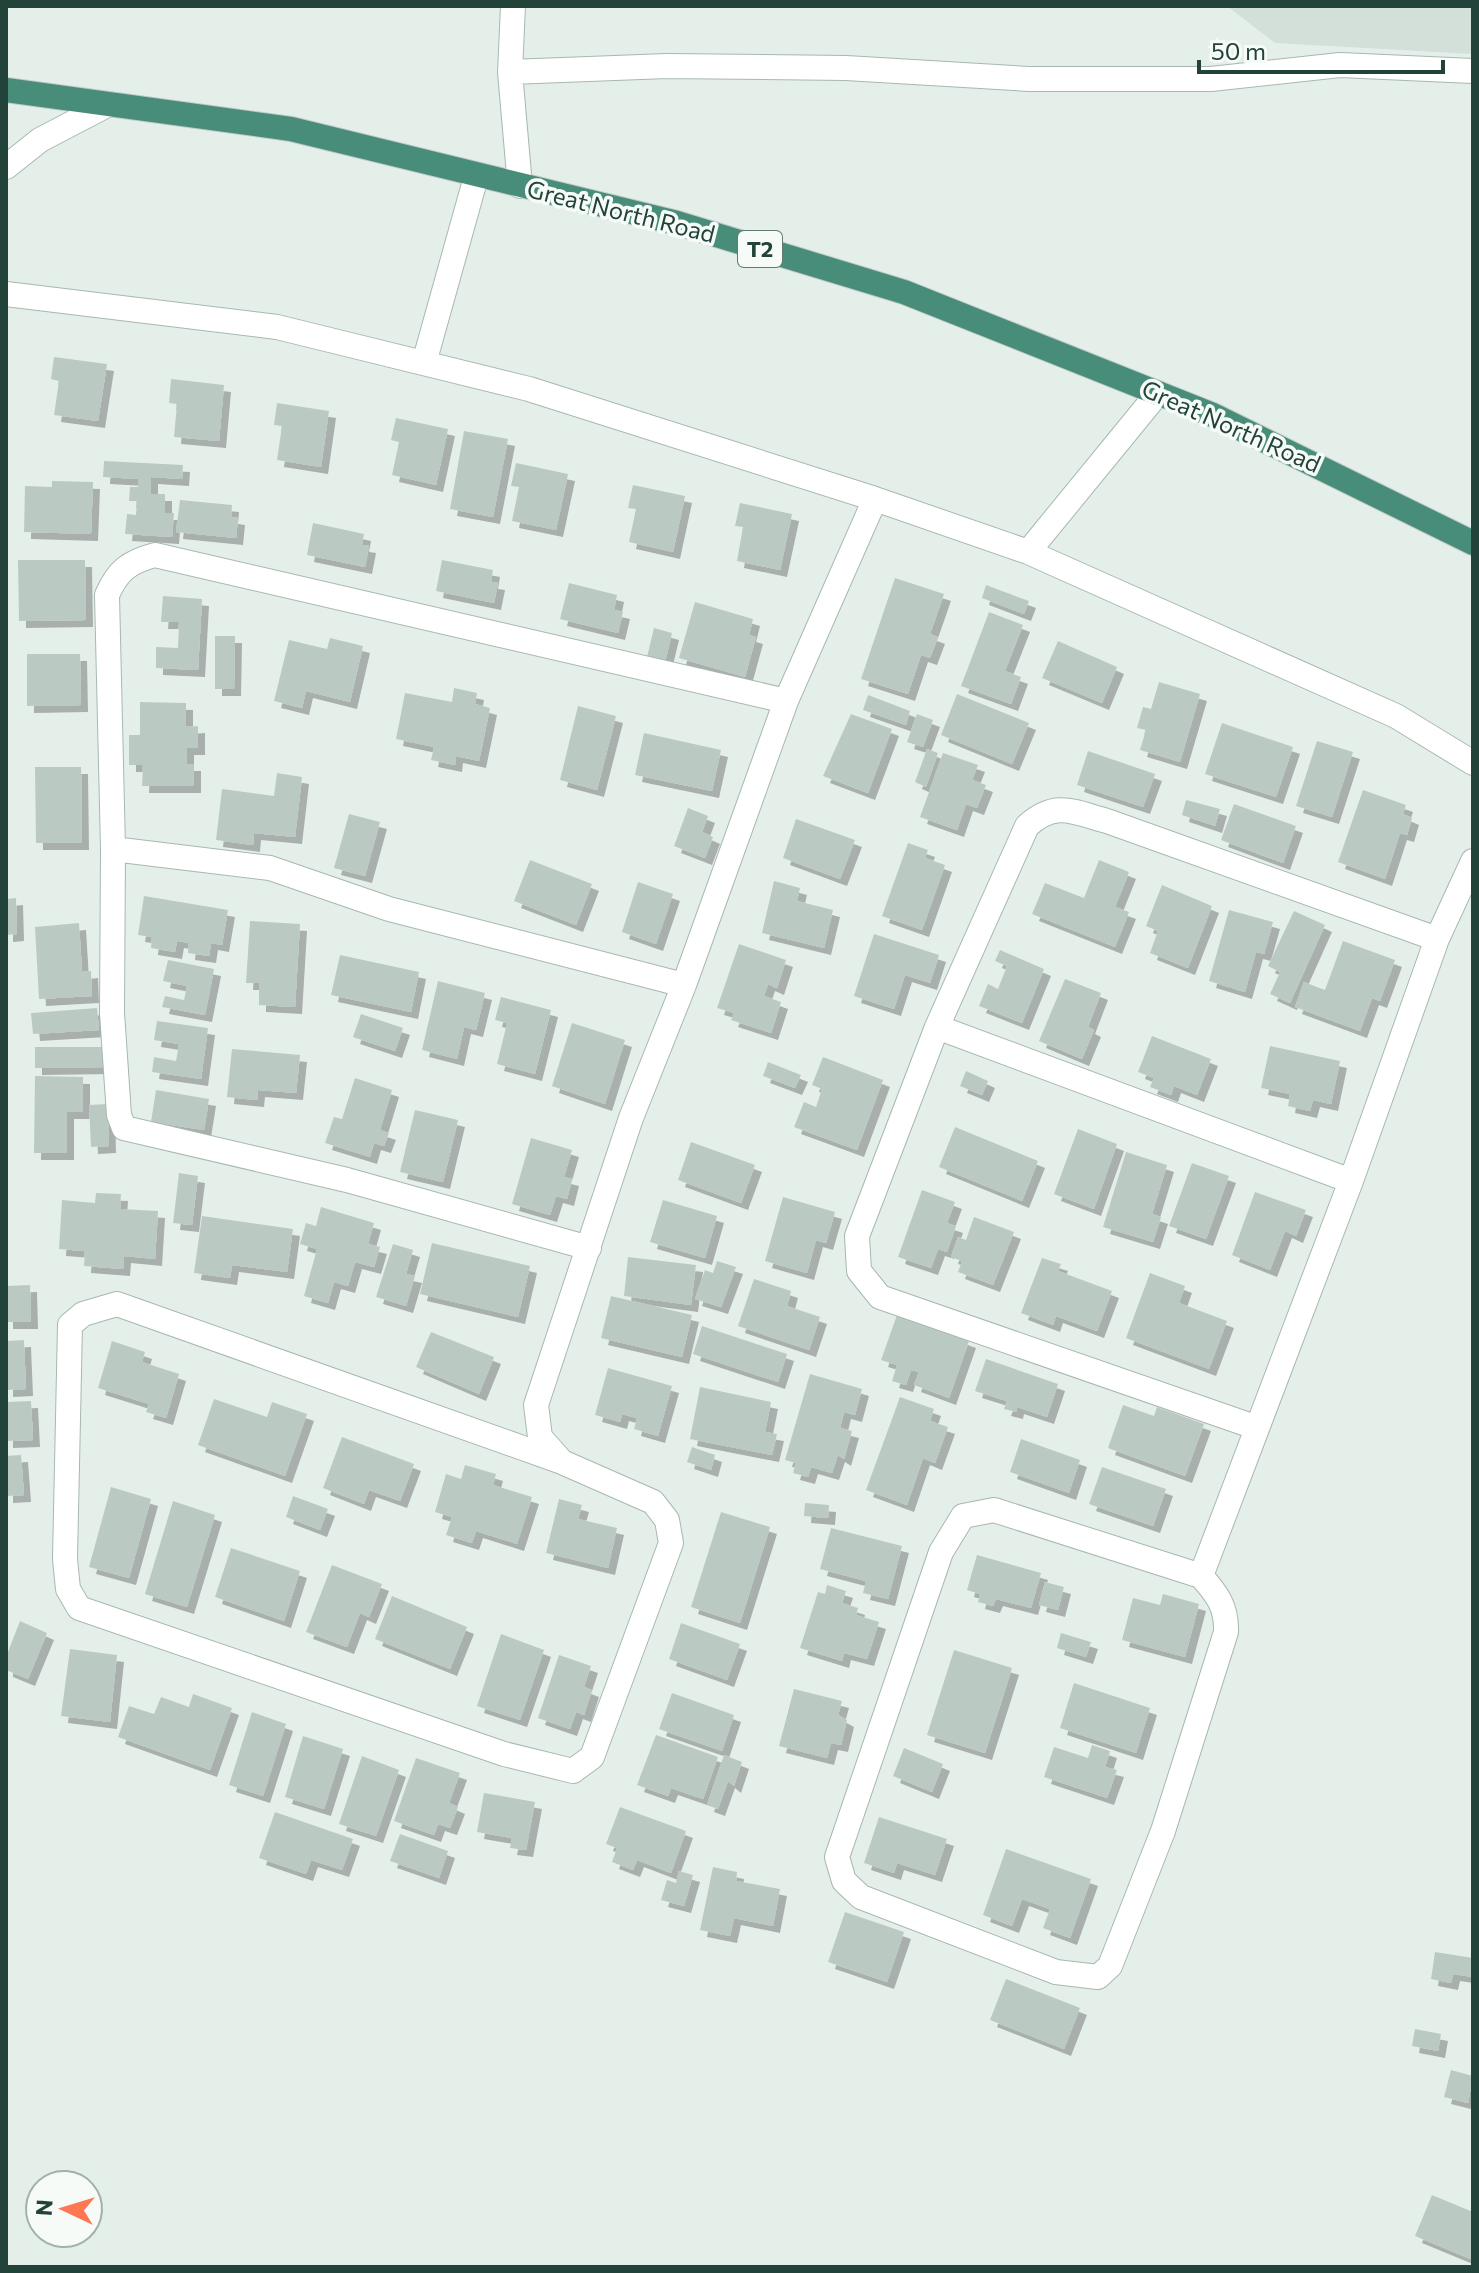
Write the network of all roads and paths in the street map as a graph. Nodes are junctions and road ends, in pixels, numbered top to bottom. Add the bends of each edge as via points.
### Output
1 (513, 6) edge
2 (1473, 71) edge
3 (510, 72) junction
4 (6, 90) edge
5 (107, 105) junction
6 (6, 167) edge
7 (476, 177) junction
8 (520, 186) junction
9 (6, 294) edge
10 (424, 363) junction
11 (1158, 393) junction
12 (875, 499) junction
13 (1473, 543) edge
14 (1028, 552) junction
15 (786, 701) junction
16 (1473, 763) edge
17 (113, 849) junction
18 (1473, 861) edge
19 (1437, 939) junction
20 (684, 985) junction
21 (937, 1027) junction
22 (1351, 1181) junction
23 (589, 1248) junction
24 (1255, 1427) junction
25 (562, 1462) junction
26 (1201, 1576) junction

1 - 3 street
2 - 3 street via 1340,65 1211,79 1029,79 846,68 667,66
3 - 8 street
4 - 5 highway, Great North Road / T2
5 - 6 street via 40,140
5 - 7 highway, Great North Road / T2 via 291,129
7 - 8 highway, Great North Road / T2
7 - 10 street
8 - 11 highway, Great North Road / T2 via 677,223 904,292
9 - 10 street via 277,327
10 - 12 street via 529,389
11 - 13 highway, Great North Road / T2
11 - 14 street
12 - 14 street
12 - 15 street
14 - 16 street via 1396,716
15 - 17 street via 155,555 132,561 117,573 107,595
15 - 20 street
17 - 20 street via 270,868 389,909
17 - 23 street via 112,1013 124,1128 347,1180
18 - 19 street
19 - 21 street via 1058,808 1041,813 1027,826
19 - 22 street
20 - 23 street via 631,1118
21 - 22 street
21 - 24 street via 857,1236 859,1271 880,1297
22 - 24 street
23 - 25 street via 536,1405 540,1437
24 - 26 street
25 - 25 street via 653,1502 667,1520 671,1543 592,1757 573,1771 504,1754 79,1608 68,1589 65,1559 70,1325 83,1314 117,1304
26 - 26 street via 994,1510 963,1516 941,1552 837,1857 844,1881 861,1897 1000,1951 1056,1972 1098,1977 1110,1966 1163,1831 1226,1632 1227,1616 1219,1597

